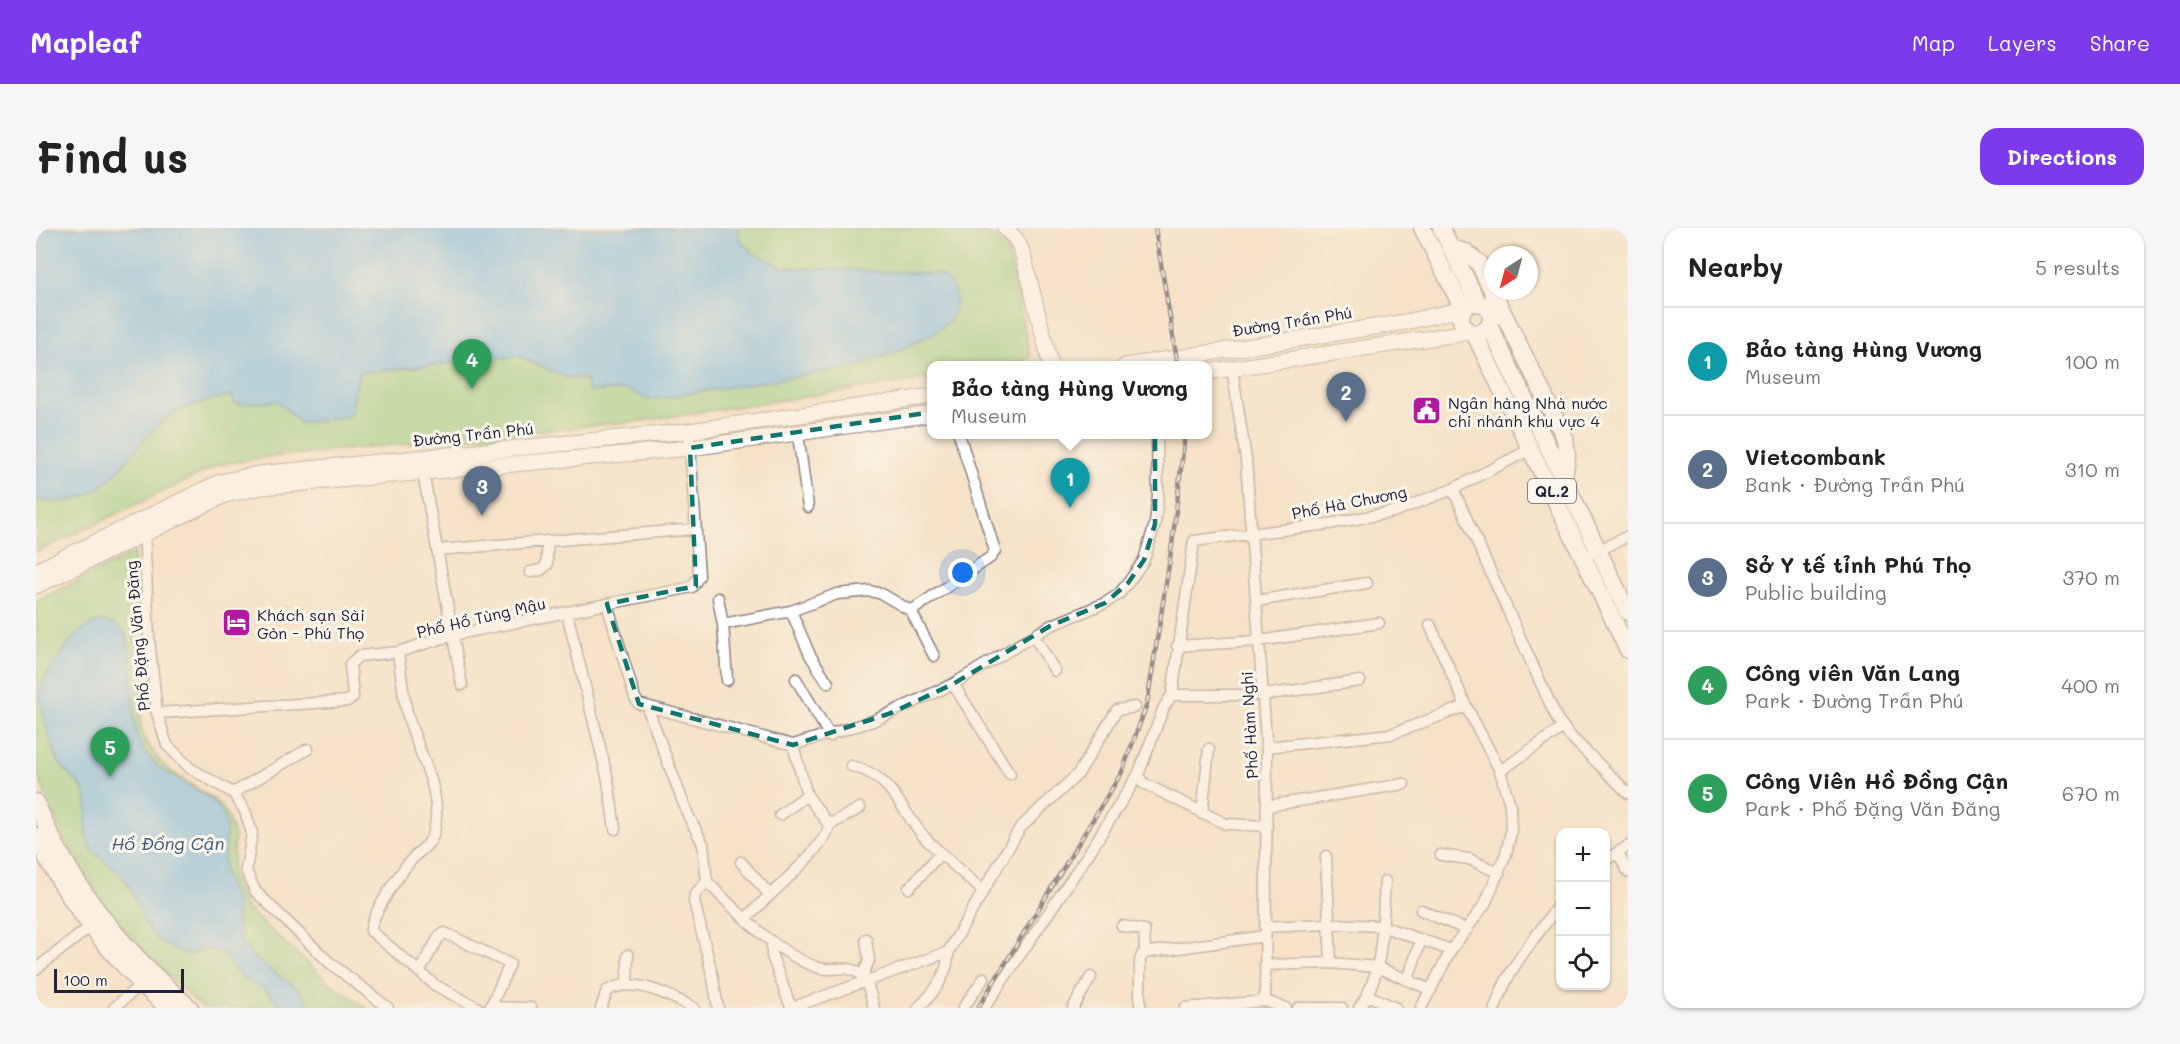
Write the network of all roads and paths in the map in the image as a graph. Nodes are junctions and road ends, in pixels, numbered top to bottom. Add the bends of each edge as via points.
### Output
1 (1005, 228) edge
2 (1422, 228) edge
3 (1440, 228) edge
4 (1450, 248) junction
5 (1471, 306) junction
6 (1489, 325) junction
7 (1472, 332) junction
8 (1050, 361) edge
9 (1157, 361) edge
10 (1232, 368) junction
11 (1212, 371) edge
12 (927, 397) edge
13 (927, 415) edge
14 (689, 430) junction
15 (798, 434) junction
16 (960, 439) edge
17 (1157, 439) edge
18 (690, 448) junction
19 (1531, 449) junction
20 (421, 464) junction
21 (1564, 478) junction
22 (237, 485) junction
23 (1453, 489) junction
24 (808, 507) dead end
25 (144, 518) junction
26 (696, 529) junction
27 (144, 534) junction
28 (1250, 535) junction
29 (1628, 536) edge
30 (547, 542) junction
31 (437, 550) junction
32 (1592, 553) junction
33 (36, 571) edge
34 (530, 572) dead end
35 (1367, 583) dead end
36 (36, 586) edge
37 (718, 598) dead end
38 (1256, 601) junction
39 (607, 604) junction
40 (790, 611) junction
41 (911, 611) junction
42 (1628, 612) edge
43 (567, 613) junction
44 (1379, 623) dead end
45 (723, 624) junction
46 (1430, 626) dead end
47 (453, 635) junction
48 (1034, 636) junction
49 (1259, 641) junction
50 (1177, 645) junction
51 (1628, 650) edge
52 (398, 652) junction
53 (934, 656) dead end
54 (1055, 670) dead end
55 (727, 680) dead end
56 (796, 680) dead end
57 (1360, 681) dead end
58 (828, 683) dead end
59 (953, 684) junction
60 (462, 685) dead end
61 (1172, 695) junction
62 (1263, 695) junction
63 (1467, 706) junction
64 (647, 707) junction
65 (1135, 707) dead end
66 (157, 713) junction
67 (1563, 728) junction
68 (830, 736) junction
69 (793, 745) junction
70 (1267, 747) junction
71 (308, 749) dead end
72 (1209, 749) dead end
73 (851, 766) dead end
74 (1500, 771) junction
75 (1010, 774) dead end
76 (1138, 775) junction
77 (1404, 784) dead end
78 (234, 793) junction
79 (1628, 793) edge
80 (807, 795) junction
81 (36, 802) edge
82 (1267, 806) junction
83 (860, 808) dead end
84 (1202, 814) junction
85 (780, 815) dead end
86 (830, 825) junction
87 (1267, 825) junction
88 (615, 829) dead end
89 (36, 836) edge
90 (1628, 846) edge
91 (941, 853) junction
92 (1618, 853) junction
93 (1441, 855) dead end
94 (1326, 856) dead end
95 (1610, 857) edge
96 (741, 862) dead end
97 (1628, 872) edge
98 (1499, 873) junction
99 (1385, 881) dead end
100 (707, 882) junction
101 (909, 888) dead end
102 (982, 891) junction
103 (769, 894) junction
104 (1556, 908) edge
105 (1421, 910) dead end
106 (746, 918) junction
107 (96, 922) junction
108 (1329, 924) junction
109 (1122, 926) dead end
110 (1381, 926) junction
111 (1467, 930) junction
112 (1265, 932) junction
113 (866, 939) dead end
114 (1421, 939) junction
115 (772, 942) junction
116 (1451, 950) junction
117 (948, 952) junction
118 (1146, 953) junction
119 (628, 955) dead end
120 (1331, 963) junction
121 (1265, 965) junction
122 (1377, 967) junction
123 (36, 969) edge
124 (420, 970) junction
125 (1091, 977) dead end
126 (863, 978) junction
127 (984, 978) dead end
128 (1408, 980) junction
129 (141, 984) junction
130 (627, 984) junction
131 (1431, 990) junction
132 (1369, 996) junction
133 (1265, 1001) junction
134 (490, 1007) edge
135 (114, 1008) edge
136 (168, 1008) edge
137 (190, 1008) edge
138 (388, 1008) edge
139 (478, 1008) edge
140 (531, 1008) edge
141 (601, 1008) edge
142 (694, 1008) edge
143 (718, 1008) edge
144 (791, 1008) edge
145 (874, 1008) edge
146 (918, 1008) edge
147 (963, 1008) edge
148 (984, 1008) edge
149 (1073, 1008) edge
150 (1140, 1008) edge
151 (1187, 1008) edge
152 (1286, 1008) edge
153 (1298, 1008) edge
154 (1342, 1008) edge
155 (1359, 1008) edge
156 (1396, 1008) edge
157 (1421, 1008) edge
158 (1495, 1008) edge

1 - 8 main road via 1022,251
2 - 5 main road, QL.2
3 - 4 main road, QL.2
4 - 5 main road, QL.2
4 - 21 main road via 1466,252 1478,262 1514,334 1565,438
5 - 6 main road, QL.2 via 1489,311
5 - 7 main road, QL.2 via 1461,322
5 - 9 main road, Đường Trần Phú via 1406,322
6 - 7 main road via 1483,331
6 - 21 main road, QL.2
7 - 10 main road
7 - 19 main road, QL.2
10 - 11 main road
10 - 28 street, Phố Hàm Nghi via 1246,460
12 - 14 main road, Đường Trần Phú
13 - 15 main road, Đường Trần Phú
14 - 18 street, Phố Hồ Tùng Mậu
14 - 20 main road, Đường Trần Phú
15 - 18 main road, Đường Trần Phú
15 - 24 street
16 - 41 street via 995,551
17 - 48 street via 1157,505 1144,560 1118,595
18 - 20 main road, Đường Trần Phú
18 - 26 street, Phố Hồ Tùng Mậu
19 - 23 street, Phố Hà Chương
19 - 32 main road, QL.2
20 - 22 main road, Đường Trần Phú via 331,479
20 - 31 street
21 - 32 main road, QL.2
22 - 25 main road, Đường Trần Phú via 220,482
22 - 27 main road, Đường Trần Phú via 225,495
23 - 28 street, Phố Hà Chương via 1393,512
23 - 67 street
25 - 27 street, Phố Đặng Văn Đăng
25 - 33 main road, Đường Trần Phú
26 - 30 street
26 - 39 street, Phố Hồ Tùng Mậu via 697,583
27 - 36 main road, Đường Trần Phú
27 - 66 street, Phố Đặng Văn Đăng
28 - 38 street, Phố Hàm Nghi
28 - 50 street, Phố Hà Chương via 1197,539 1191,547
29 - 32 street
30 - 31 street
30 - 34 street via 547,565
31 - 47 street
32 - 42 main road, QL.2
32 - 51 main road, QL.2
35 - 38 street
37 - 45 street
38 - 49 street, Phố Hàm Nghi
39 - 43 street, Phố Hồ Tùng Mậu
39 - 64 street via 635,698
40 - 41 street via 855,591 882,594
40 - 45 street
40 - 58 street
41 - 53 street
43 - 47 street, Phố Hồ Tùng Mậu
43 - 88 street via 608,780
44 - 49 street
45 - 55 street
46 - 63 street
47 - 52 street, Phố Hồ Tùng Mậu
47 - 60 street
48 - 54 street
48 - 59 street
49 - 50 street
49 - 62 street, Phố Hàm Nghi
50 - 61 street
52 - 66 street, Phố Hồ Tùng Mậu via 355,658 350,664 353,697 348,701
52 - 124 street via 408,716 432,782 435,829 428,844 406,866 371,927 384,944
56 - 68 street
57 - 62 street
59 - 68 street
59 - 75 street
61 - 62 street
61 - 76 street
62 - 70 street, Phố Hàm Nghi
63 - 70 street via 1392,735
63 - 74 street
64 - 69 street
64 - 100 street via 687,815 703,843
65 - 102 street via 1117,710 1084,767 1025,822
66 - 78 street, Phố Đặng Văn Đăng via 167,745 176,756
67 - 74 street
67 - 79 street
68 - 69 street
69 - 80 street
70 - 82 street, Phố Hàm Nghi
71 - 78 street
72 - 84 street
73 - 91 street via 867,769 884,781
74 - 98 street via 1510,805 1511,832
76 - 84 street via 1143,783
76 - 148 street
77 - 82 street
78 - 138 street via 250,822 246,870 255,891 329,962
80 - 85 street
80 - 86 street
81 - 107 main road
82 - 87 street, Phố Hàm Nghi
83 - 86 street
84 - 87 street via 1226,824
86 - 103 street via 827,837
87 - 112 street, Phố Hàm Nghi
89 - 107 main road via 63,889
90 - 92 street
91 - 101 street
91 - 102 street
92 - 95 street
92 - 97 street
93 - 98 street via 1469,859
94 - 108 street
96 - 103 street
98 - 111 street
99 - 110 street
100 - 106 street
100 - 143 street via 695,894 694,901
102 - 117 street
103 - 106 street
104 - 158 street via 1502,984
105 - 111 street
106 - 115 street
107 - 123 street
107 - 129 main road
107 - 137 main road
108 - 110 street
108 - 112 street
108 - 120 street
109 - 118 street via 1144,930
110 - 114 street
110 - 122 street
111 - 116 street
112 - 118 street
112 - 121 street, Phố Hàm Nghi
113 - 126 street via 869,961
114 - 116 street
114 - 128 street
115 - 126 street via 818,968 850,969
115 - 144 street via 772,956
116 - 131 street
117 - 126 street
117 - 146 street via 945,973
118 - 150 street via 1140,960
119 - 130 street
120 - 121 street
120 - 122 street
121 - 133 street, Phố Hàm Nghi
122 - 128 street
122 - 132 street
124 - 134 street via 445,933 510,964
124 - 139 street via 441,989
125 - 149 street
126 - 144 street
126 - 145 street
127 - 147 street
128 - 131 street
129 - 135 street
129 - 136 main road
130 - 141 street via 607,991
130 - 142 street
131 - 157 street
132 - 155 street
132 - 156 street
133 - 151 street
133 - 152 street
134 - 140 street
153 - 154 street

